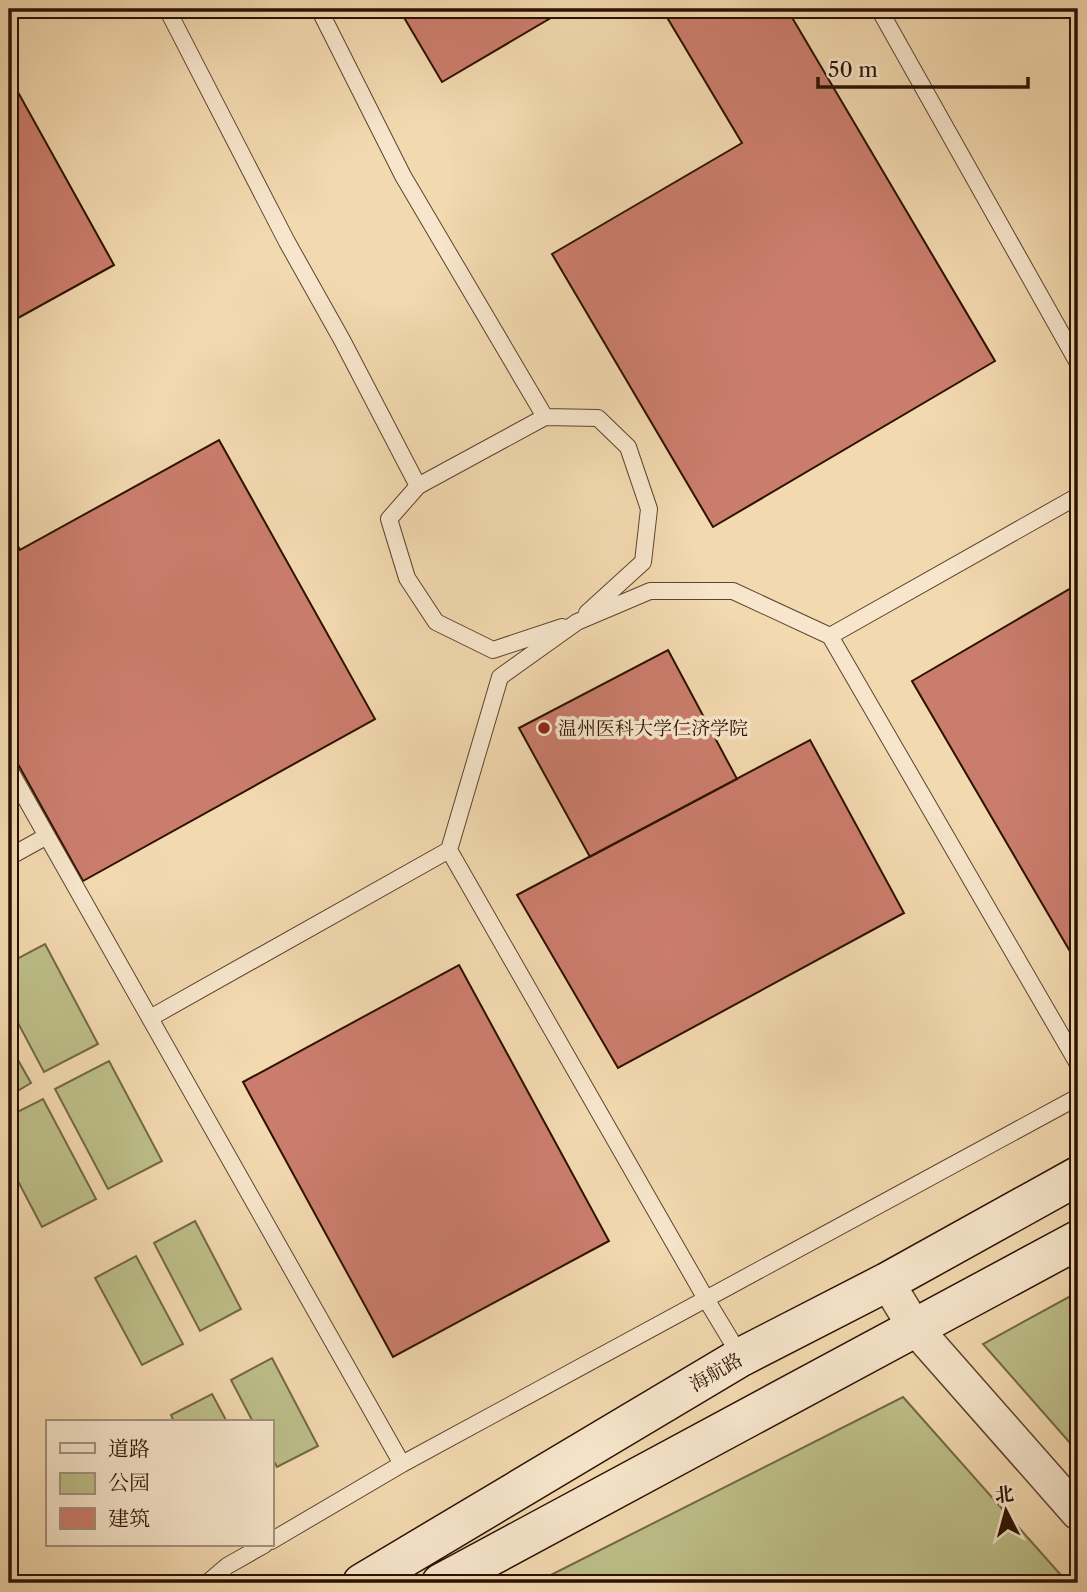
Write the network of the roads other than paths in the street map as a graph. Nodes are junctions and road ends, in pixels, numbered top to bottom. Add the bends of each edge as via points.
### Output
1 (167, 9) edge
2 (319, 9) edge
3 (879, 9) edge
4 (1078, 363) edge
5 (545, 417) junction
6 (418, 486) junction
7 (1078, 496) edge
8 (577, 622) junction
9 (830, 636) junction
10 (9, 769) edge
11 (47, 836) junction
12 (449, 850) junction
13 (9, 857) edge
14 (150, 1018) junction
15 (1078, 1064) edge
16 (1078, 1097) edge
17 (1078, 1176) edge
18 (1078, 1240) edge
19 (887, 1282) junction
20 (706, 1299) junction
21 (915, 1328) junction
22 (741, 1357) junction
23 (402, 1464) junction
24 (1078, 1513) edge
25 (273, 1540) edge
26 (262, 1546) edge
27 (207, 1583) edge
28 (362, 1583) edge
29 (441, 1583) edge

1 - 6 lane
2 - 5 lane via 402,176
3 - 4 lane
5 - 6 lane
5 - 8 lane via 598,418 628,447 649,509 643,562
6 - 8 lane via 389,519 407,578 436,622 493,650
7 - 9 lane
8 - 9 lane via 650,591 733,591
8 - 12 lane via 500,677
9 - 15 lane
10 - 11 lane
11 - 13 lane
11 - 14 lane
12 - 14 lane
12 - 20 lane
14 - 23 lane
16 - 20 lane
17 - 19 main road, 海航路
18 - 21 main road
19 - 21 street
19 - 22 main road, 海航路
20 - 22 lane
20 - 23 lane
21 - 24 street
21 - 29 main road
22 - 28 main road, 海航路
23 - 25 lane
26 - 27 lane

